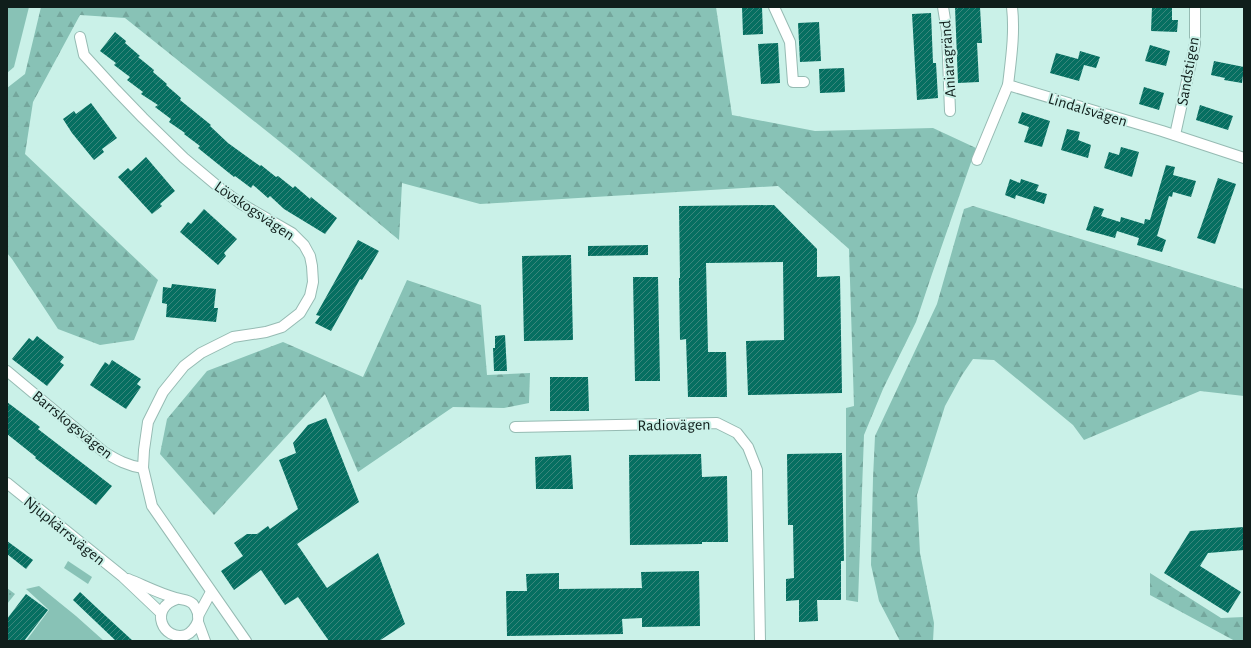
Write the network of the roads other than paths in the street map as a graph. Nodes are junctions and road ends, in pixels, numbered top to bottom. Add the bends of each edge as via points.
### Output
1 (774, 7) edge
2 (943, 7) edge
3 (1012, 7) edge
4 (1195, 7) edge
5 (80, 37) dead end
6 (804, 82) dead end
7 (1008, 85) junction
8 (950, 111) dead end
9 (1175, 135) junction
10 (1244, 158) edge
11 (977, 160) dead end
12 (7, 371) edge
13 (514, 427) dead end
14 (143, 468) junction
15 (7, 483) edge
16 (122, 576) junction
17 (211, 592) junction
18 (177, 599) junction
19 (189, 601) junction
20 (161, 613) junction
21 (198, 619) junction
22 (182, 638) edge
23 (205, 641) edge
24 (246, 641) edge
25 (760, 641) edge

1 - 6 street via 790,42 793,82
2 - 8 street, Aniaragränd via 947,32
3 - 7 street via 1014,21
4 - 9 street, Sandstigen via 1195,44
5 - 14 street, Lövskogsvägen via 84,55 143,118 221,189 292,233 304,245 312,266 313,282 310,296 295,317 282,327 233,337 206,350 178,372 163,392 148,422
7 - 9 street, Lindalsvägen
7 - 11 street
9 - 10 street, Lindalsvägen
12 - 14 street, Barrskogsvägen via 104,452 118,461
13 - 25 street, Radiovägen via 717,423 737,433 748,447 757,470
14 - 17 street, Lövskogsvägen via 152,506
15 - 16 street, Njupkärrsvägen
16 - 18 street, Njupkärrsvägen
16 - 20 street, Njupkärrsvägen
17 - 19 street
17 - 21 street
17 - 24 street, Lövskogsvägen
18 - 19 street, Njupkärrsvägen
18 - 20 street via 166,604
19 - 21 street via 197,610
20 - 22 street, Njupkärrsvägen via 164,628
21 - 22 street, Njupkärrsvägen via 191,632
21 - 23 street

